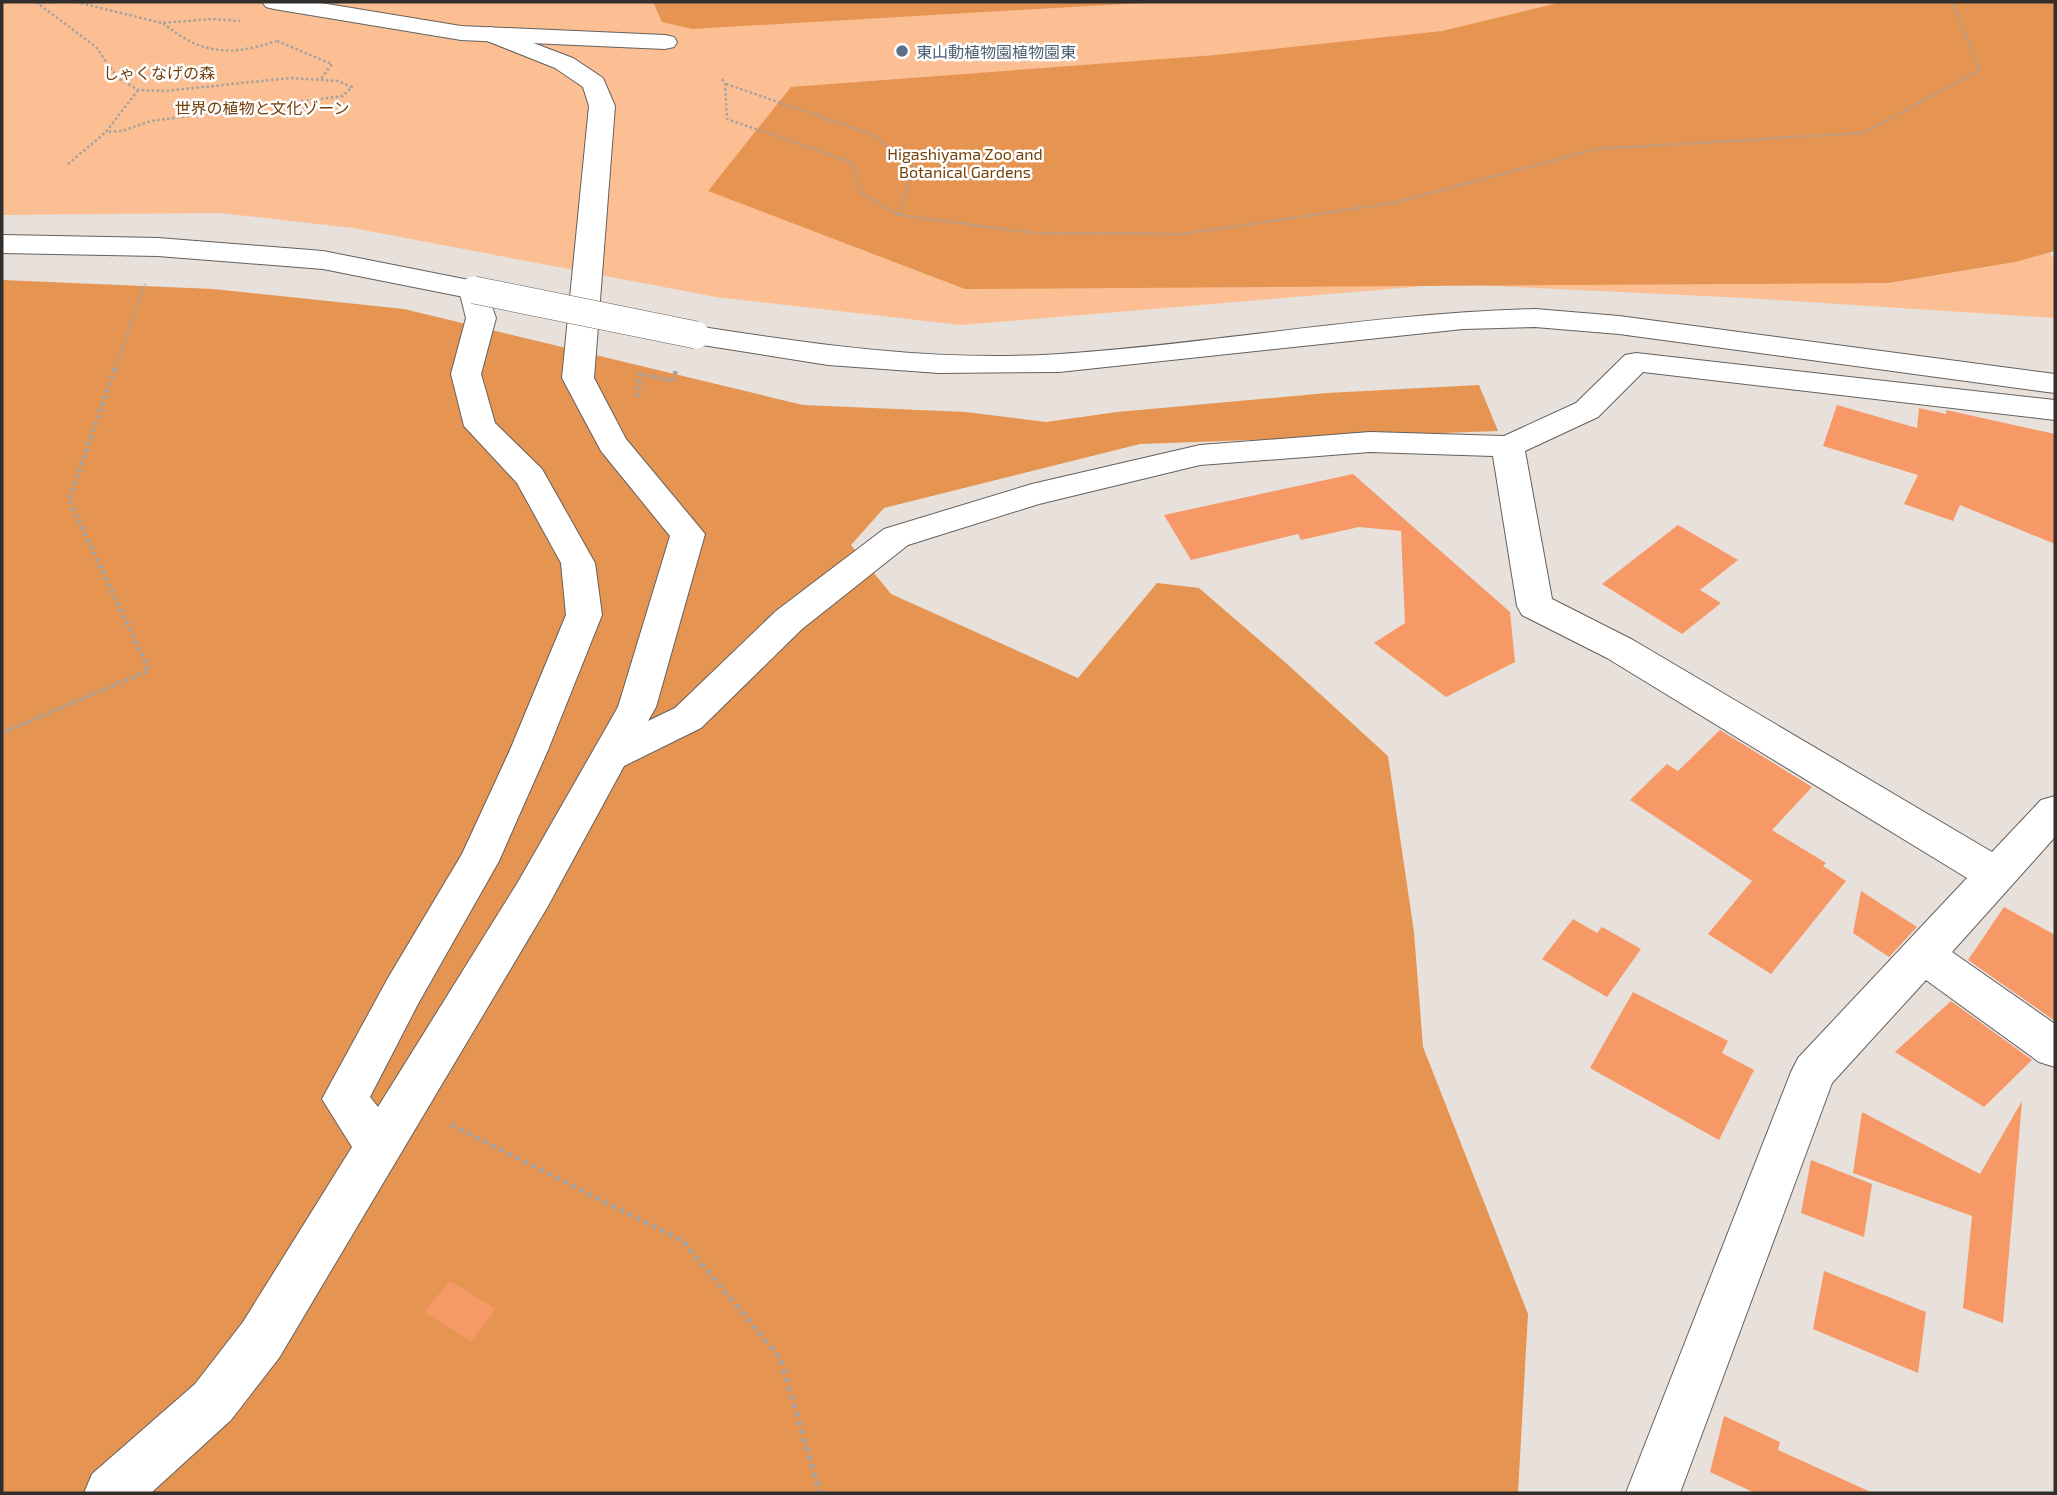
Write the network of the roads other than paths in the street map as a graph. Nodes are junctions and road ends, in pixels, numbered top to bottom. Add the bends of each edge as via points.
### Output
1 (274, 2) edge
2 (491, 34) junction
3 (665, 42) dead end
4 (2, 244) edge
5 (474, 290) junction
6 (2055, 384) edge
7 (2055, 410) edge
8 (1508, 446) junction
9 (610, 755) junction
10 (2055, 811) edge
11 (1996, 875) junction
12 (1923, 955) junction
13 (2055, 1048) edge
14 (379, 1147) junction
15 (111, 1493) edge
16 (1653, 1493) edge

1 - 2 street
2 - 3 street
2 - 9 street via 564,63 594,83 602,106 578,379 611,444 688,534 637,707
4 - 5 street via 158,247 323,260
5 - 6 street, bridge via 689,347 939,364 1059,363 1463,320 1535,318 1619,324
5 - 14 street via 481,318 466,374 480,426 530,477 579,563 584,615 479,861 345,1098
7 - 8 street via 1636,362 1587,410
8 - 9 street via 1370,442 1200,455 1032,495 896,537 789,620 688,718
8 - 11 street via 1535,606 1620,649
9 - 14 street via 533,894
10 - 11 street
11 - 12 street
12 - 13 street
12 - 16 street via 1814,1072
14 - 15 street via 245,1361 213,1402

